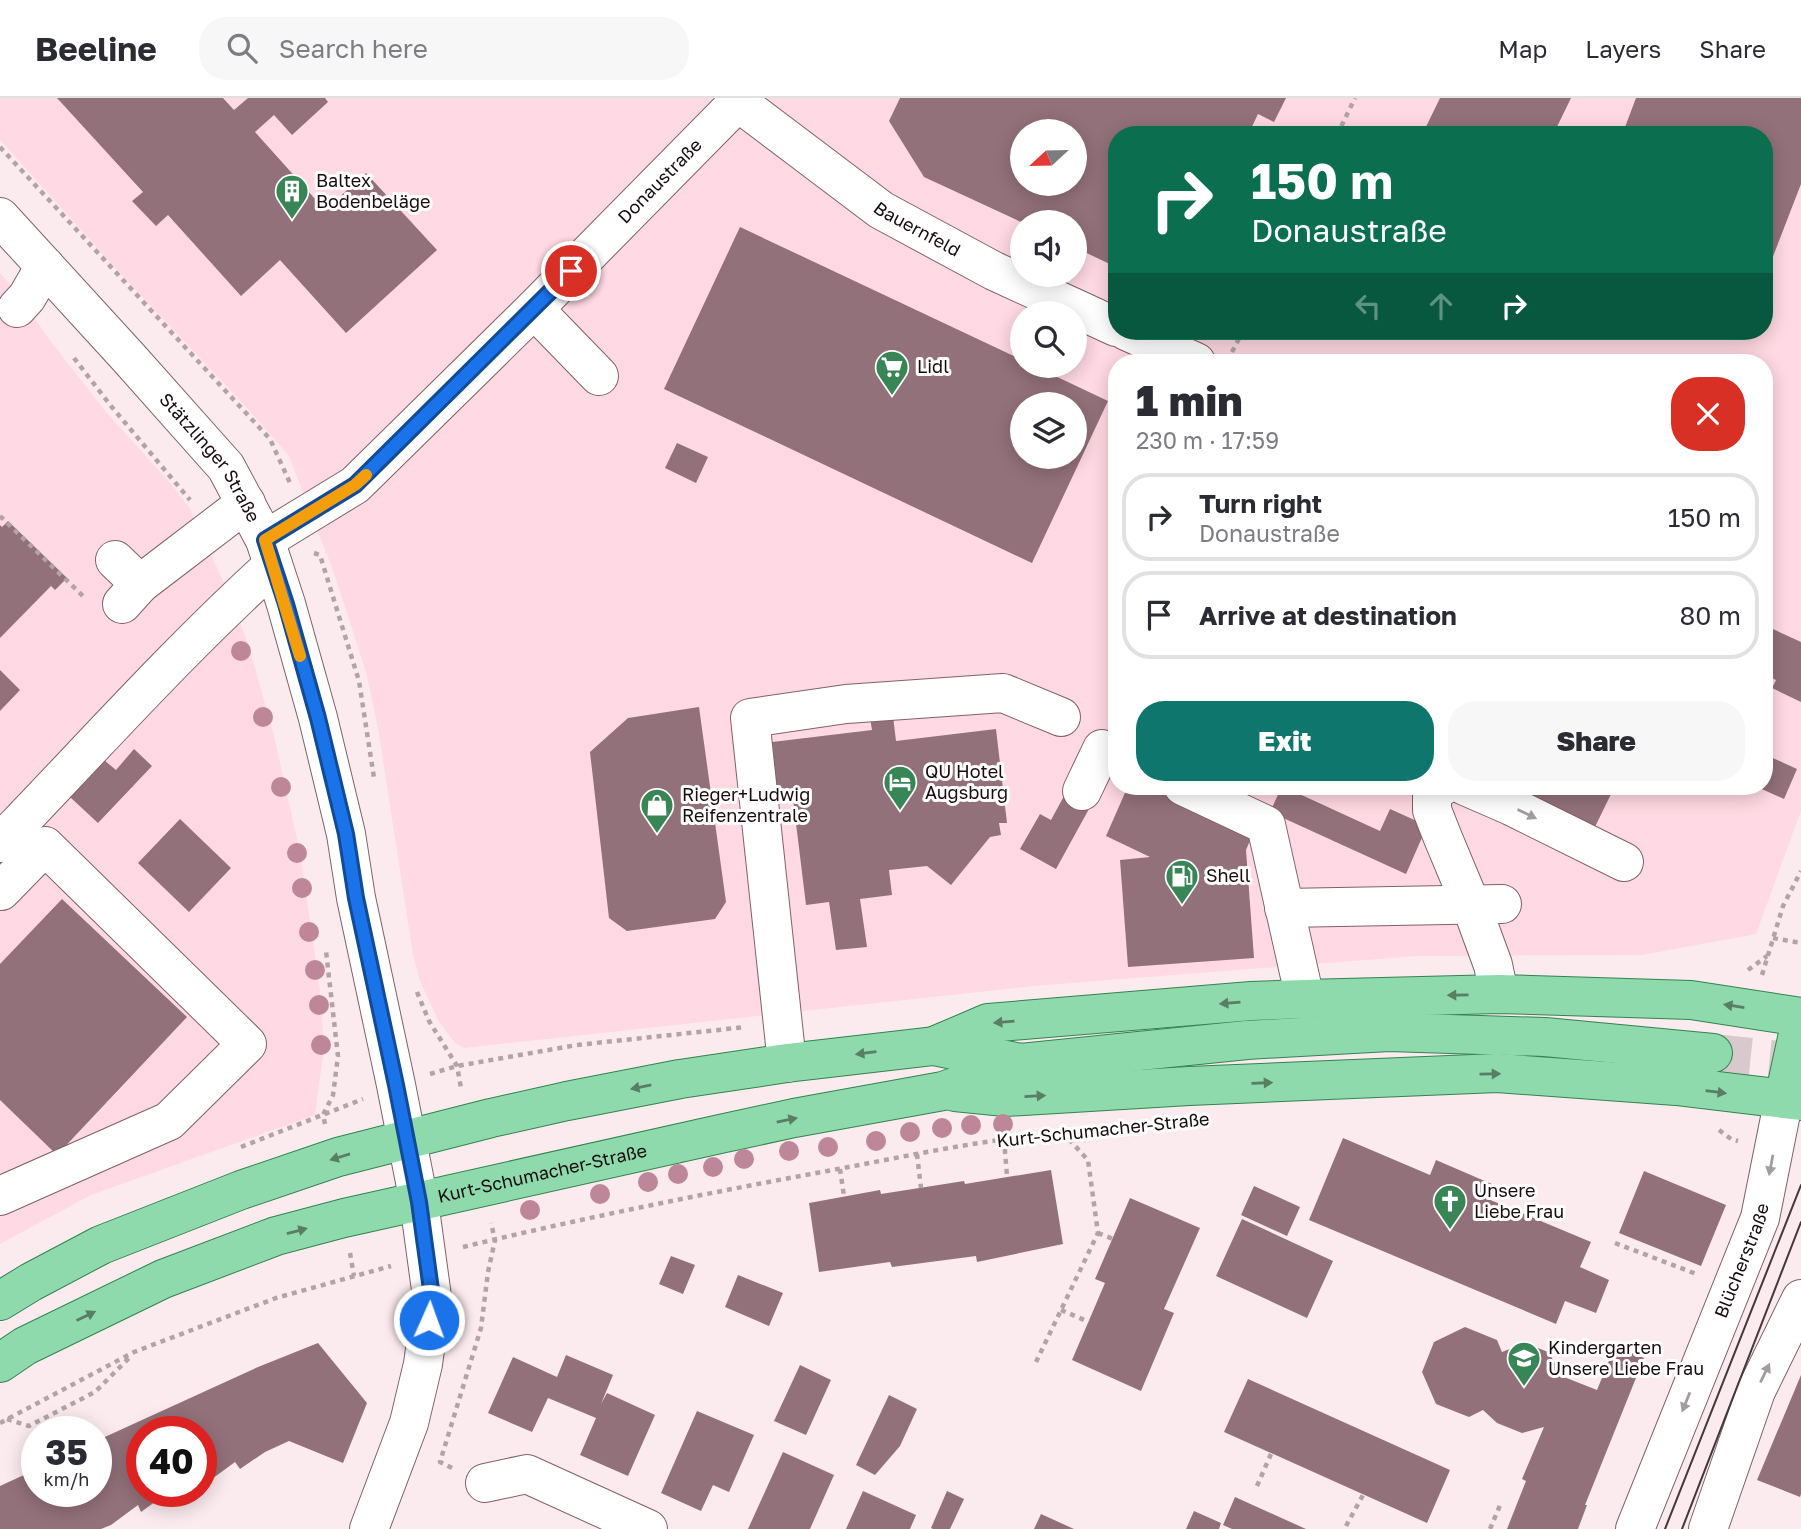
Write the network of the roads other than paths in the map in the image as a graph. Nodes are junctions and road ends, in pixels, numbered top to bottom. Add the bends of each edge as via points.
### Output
1 (740, 100) edge
2 (0, 217) edge
3 (45, 266) junction
4 (17, 308) dead end
5 (534, 309) junction
6 (1108, 323) edge
7 (1146, 340) edge
8 (1178, 354) edge
9 (600, 376) dead end
10 (246, 503) junction
11 (269, 552) junction
12 (116, 587) road end
13 (1060, 717) dead end
14 (1108, 752) edge
15 (1082, 791) dead end
16 (1202, 795) edge
17 (1432, 795) edge
18 (1486, 795) edge
19 (0, 843) edge
20 (1624, 862) dead end
21 (1, 891) edge
22 (1487, 904) junction
23 (1284, 908) junction
24 (1499, 994) junction
25 (1306, 999) junction
26 (1801, 1018) edge
27 (934, 1046) junction
28 (1713, 1053) tunnel mouth
29 (787, 1063) junction
30 (1021, 1063) junction
31 (943, 1091) junction
32 (1793, 1100) edge
33 (406, 1139) junction
34 (0, 1196) edge
35 (419, 1202) junction
36 (1801, 1299) edge
37 (0, 1301) edge
38 (0, 1363) edge
39 (485, 1483) road end
40 (369, 1529) edge
41 (648, 1529) edge
42 (1634, 1529) edge
43 (1708, 1529) edge

1 - 5 street, Donaustraße
1 - 6 street, Bauernfeld via 881,210 994,271
2 - 3 street, Stätzlinger Straße
3 - 4 street
3 - 10 street, Stätzlinger Straße via 226,467
5 - 9 street
5 - 11 street, Donaustraße via 355,485 305,516
7 - 8 street
10 - 11 street, Stätzlinger Straße
10 - 12 street
11 - 19 street, Donaustraße via 239,596
11 - 33 street, Stätzlinger Straße via 343,821
13 - 29 street via 1003,694 846,704 750,718
14 - 15 street via 1102,749
16 - 23 street via 1266,825
17 - 22 street via 1432,810 1443,838
18 -> 20 street
21 - 34 street via 45,846 247,1044 169,1121
22 - 23 street
22 - 24 street
23 - 25 street
24 -> 25 main road
26 -> 24 main road via 1691,1000
25 -> 27 main road via 988,1023
26 - 32 main road, Blücherstraße
27 -> 29 main road, Kurt-Schumacher-Straße
27 - 30 main road, Kurt-Schumacher-Straße
28 - 30 main road, Kurt-Schumacher-Straße via 1545,1037 1389,1032 1247,1040
29 -> 33 main road, Kurt-Schumacher-Straße via 566,1101
30 - 31 main road, Kurt-Schumacher-Straße
31 -> 32 main road via 1005,1097 1497,1073
35 -> 31 main road, Kurt-Schumacher-Straße via 720,1134
32 -> 42 street, Blücherstraße via 1760,1218
33 - 35 street, Stätzlinger Straße
33 -> 37 main road, Kurt-Schumacher-Straße via 254,1185 101,1245
38 -> 35 main road, Kurt-Schumacher-Straße via 91,1313 215,1258 276,1236
35 - 40 street, Stätzlinger Straße via 432,1297 423,1364 409,1423
43 -> 36 street via 1756,1391
39 - 41 street via 527,1474

